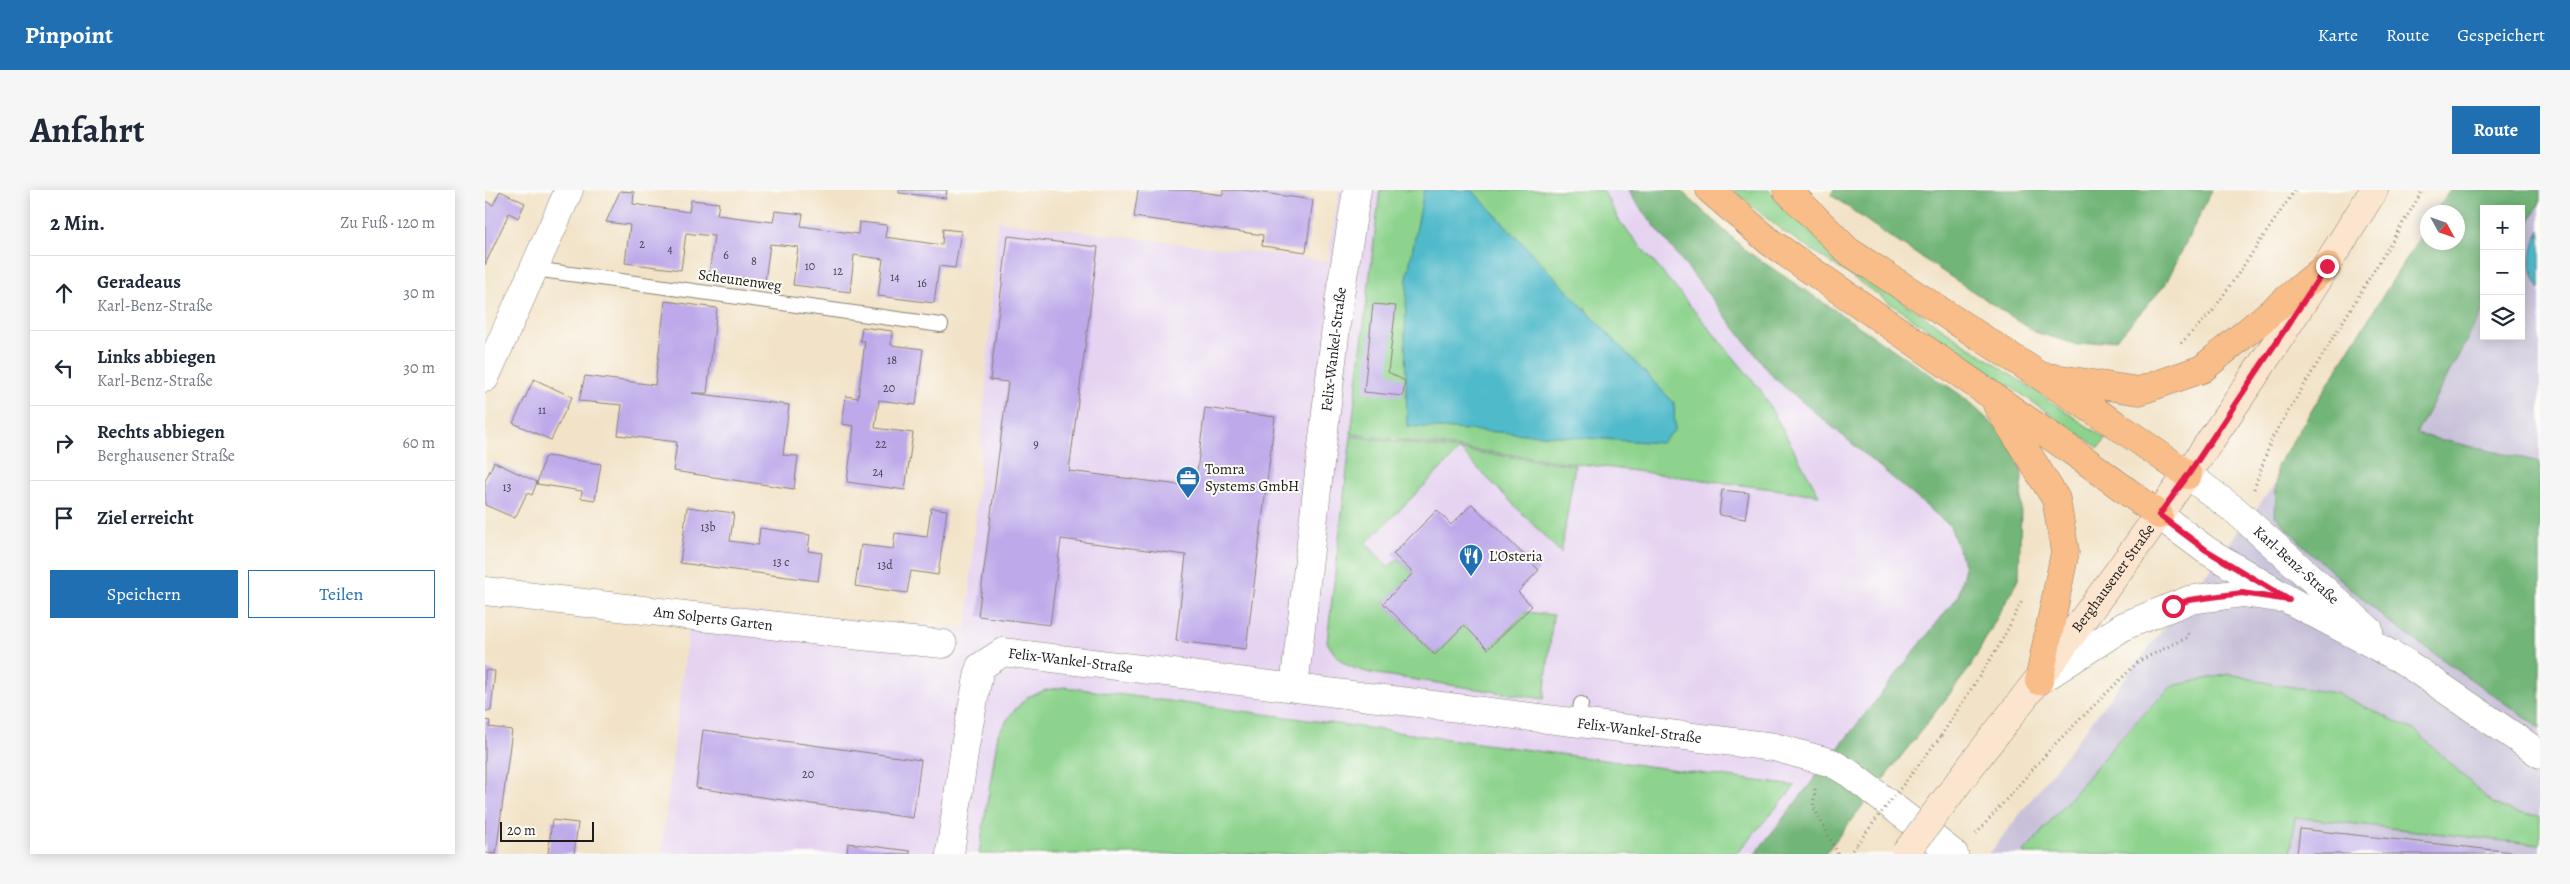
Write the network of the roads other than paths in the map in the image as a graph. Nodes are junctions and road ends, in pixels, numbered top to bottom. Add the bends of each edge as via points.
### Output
1 (569, 190) edge
2 (1357, 190) edge
3 (1710, 190) edge
4 (1787, 190) edge
5 (2374, 190) edge
6 (2327, 266) junction
7 (534, 269) junction
8 (941, 325) dead end
9 (2038, 376) junction
10 (485, 378) edge
11 (1991, 396) junction
12 (2188, 475) junction
13 (2159, 515) junction
14 (485, 591) edge
15 (2289, 600) junction
16 (943, 644) dead end
17 (2402, 660) junction
18 (2039, 680) junction
19 (1294, 687) junction
20 (2540, 754) edge
21 (1963, 847) edge
22 (950, 854) edge
23 (1905, 854) edge

1 - 7 street
2 - 19 street, Felix-Wankel-Straße via 1338,311
3 - 11 highway via 1770,242
4 - 9 highway via 1848,251
5 - 6 main road, Berghausener Straße
6 - 9 highway via 2202,370 2166,384 2139,391
6 - 12 main road, Berghausener Straße
7 - 8 lane, Scheunenweg
7 - 10 street
9 - 12 highway
11 - 13 highway
11 - 18 highway via 2056,499 2065,552
12 - 13 main road, Berghausener Straße
12 - 17 street, Karl-Benz-Straße via 2237,511
13 - 15 street, Karl-Benz-Straße via 2206,550
13 - 18 main road, Berghausener Straße
14 - 16 street, Am Solperts Garten
15 - 17 street, Karl-Benz-Straße
15 - 18 street, Karl-Benz-Straße via 2242,593 2189,600 2124,626
17 - 20 street, Karl-Benz-Straße
18 - 23 main road, Berghausener Straße, bridge
19 - 21 street, Felix-Wankel-Straße via 1579,713 1774,747 1832,763
19 - 22 street, Felix-Wankel-Straße via 1003,652 980,667

